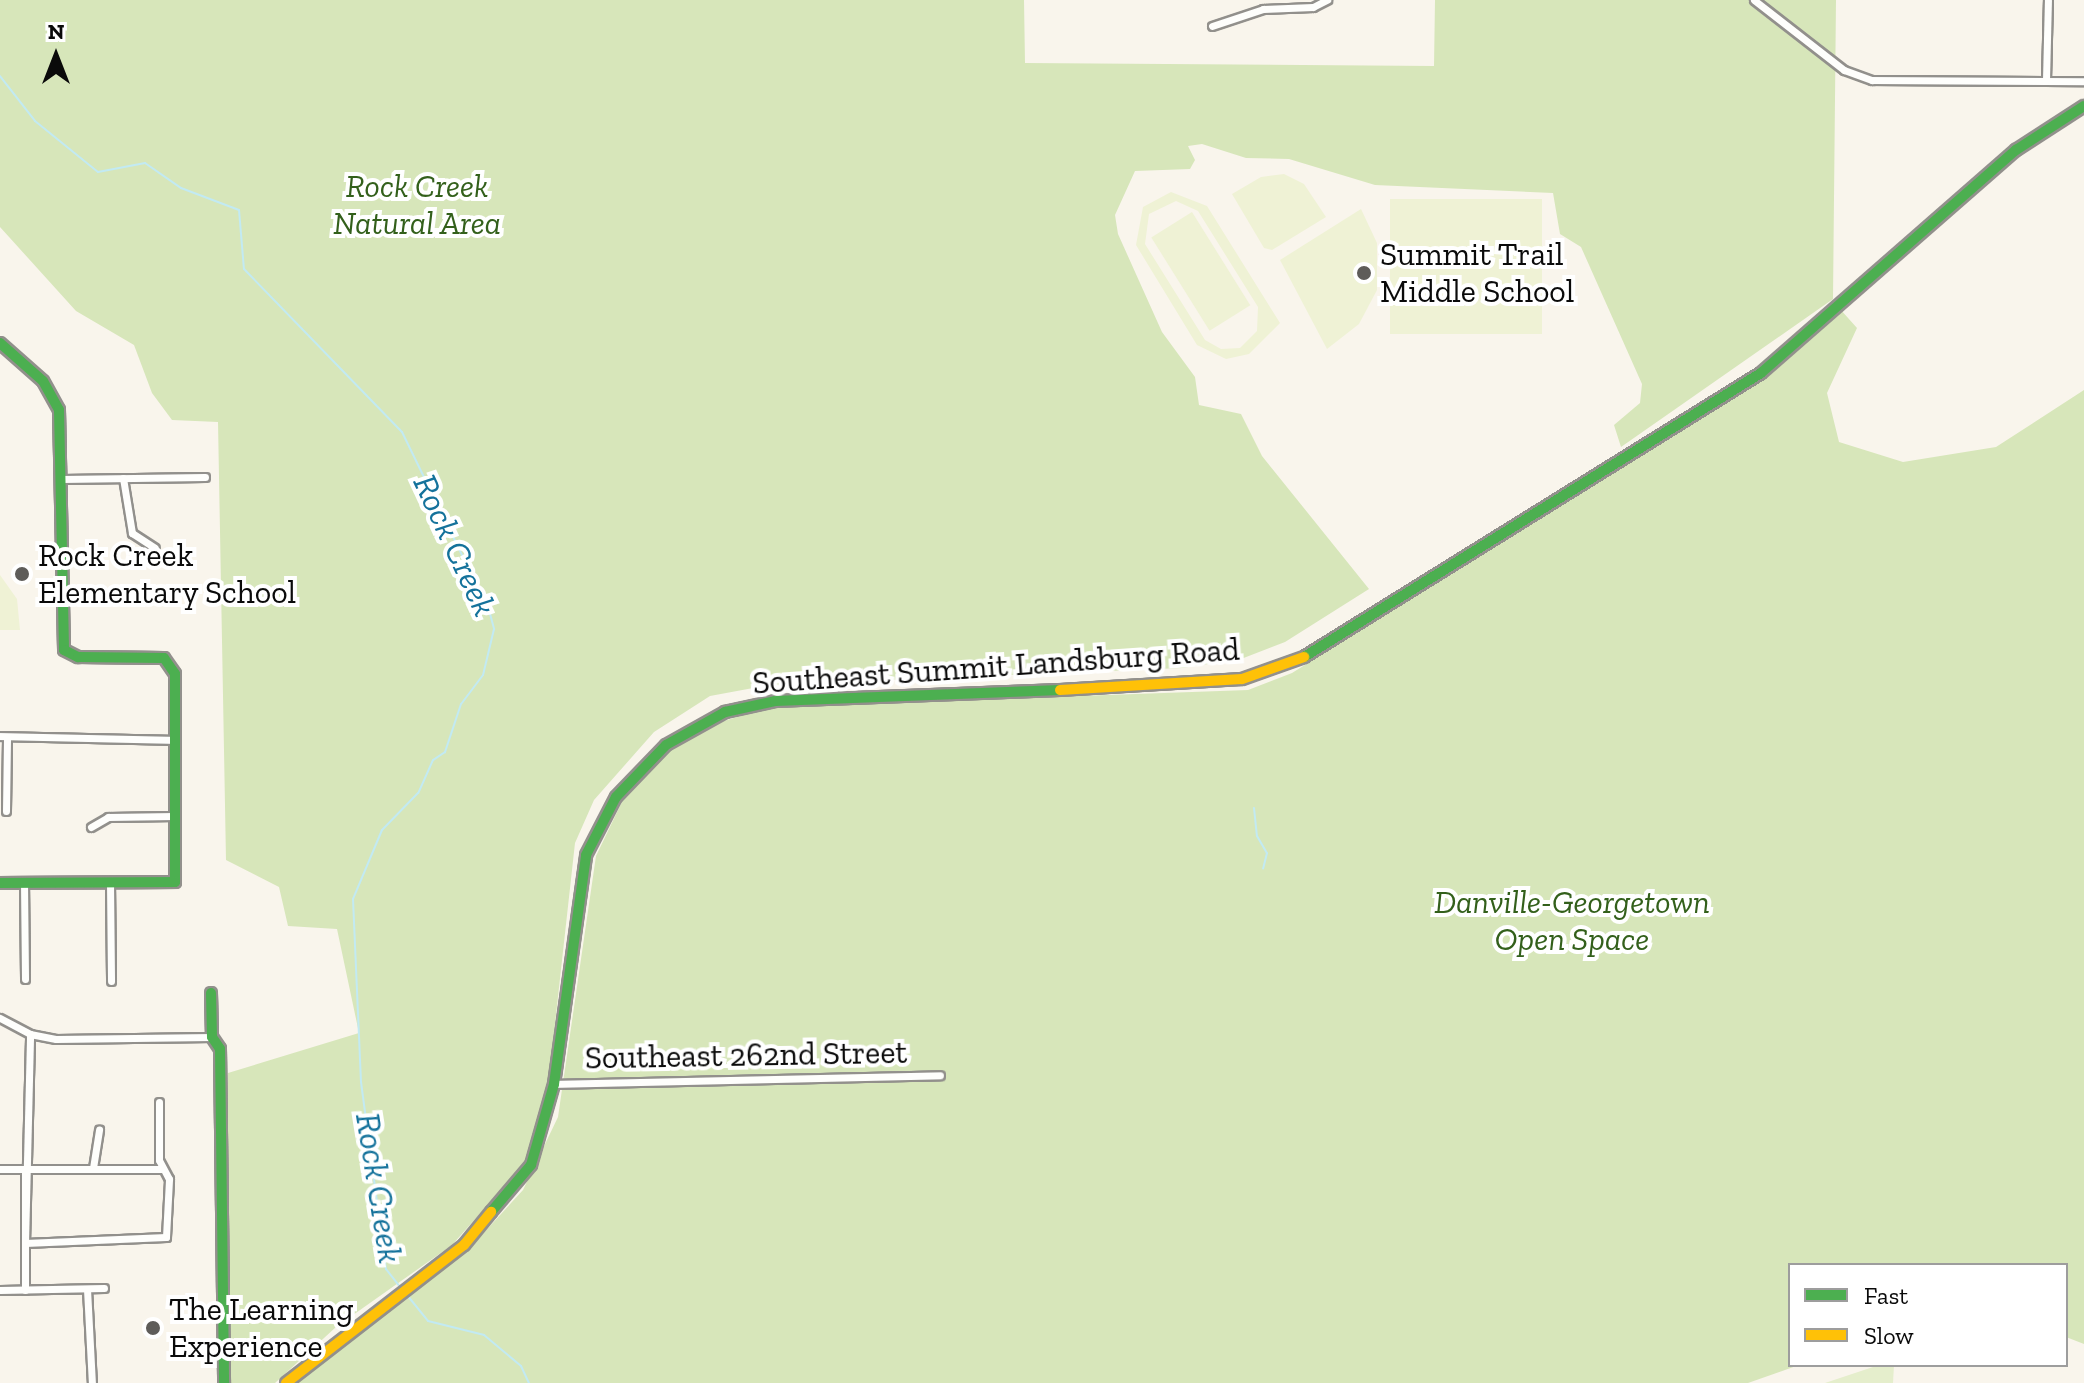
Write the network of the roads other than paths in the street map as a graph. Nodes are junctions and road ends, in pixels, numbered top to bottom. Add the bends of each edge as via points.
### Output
1 (1327, 0) edge
2 (1754, 0) edge
3 (2048, 0) edge
4 (1212, 26) dead end
5 (2046, 80) junction
6 (2084, 81) edge
7 (2084, 106) edge
8 (0, 343) edge
9 (205, 477) dead end
10 (123, 478) junction
11 (62, 479) junction
12 (155, 548) dead end
13 (3, 737) edge
14 (175, 740) junction
15 (6, 811) dead end
16 (175, 816) junction
17 (91, 827) dead end
18 (24, 882) junction
19 (110, 882) junction
20 (0, 883) edge
21 (25, 979) dead end
22 (111, 981) dead end
23 (211, 993) dead end
24 (0, 1018) edge
25 (30, 1034) junction
26 (212, 1037) junction
27 (940, 1075) dead end
28 (554, 1084) junction
29 (159, 1102) dead end
30 (99, 1129) dead end
31 (93, 1168) junction
32 (0, 1169) edge
33 (25, 1169) junction
34 (162, 1169) junction
35 (25, 1243) junction
36 (104, 1288) dead end
37 (87, 1289) junction
38 (0, 1290) edge
39 (25, 1290) junction
40 (92, 1383) edge
41 (224, 1383) edge
42 (286, 1383) edge

1 - 4 street via 1313,7 1263,9
2 - 5 street via 1844,70 1872,80
3 - 5 street
5 - 6 street
7 - 28 street, Southeast Summit Landsburg Road via 2016,150 1761,373 1295,663 1242,679 1181,686 775,701 725,712 686,731 630,779 586,855
8 - 11 street via 51,391 62,427
9 - 10 street
10 - 11 street
10 - 12 street via 132,533
11 - 14 street via 64,650 78,657 164,658 175,674
13 - 14 street
13 - 15 street
14 - 16 street
16 - 17 street via 108,817
16 - 19 street via 175,882
18 - 19 street
18 - 20 street
18 - 21 street
19 - 22 street
23 - 26 street
24 - 25 street
25 - 26 street
25 - 33 street
26 - 41 street via 220,1049
27 - 28 street, Southeast 262nd Street
28 - 42 street, Southeast Summit Landsburg Road via 544,1133 512,1194 464,1245
29 - 34 street
30 - 31 street
31 - 33 street
31 - 34 street
32 - 33 street
33 - 35 street
34 - 35 street via 169,1179 167,1234 156,1242
35 - 39 street
36 - 37 street
37 - 39 street
37 - 40 street
38 - 39 street

